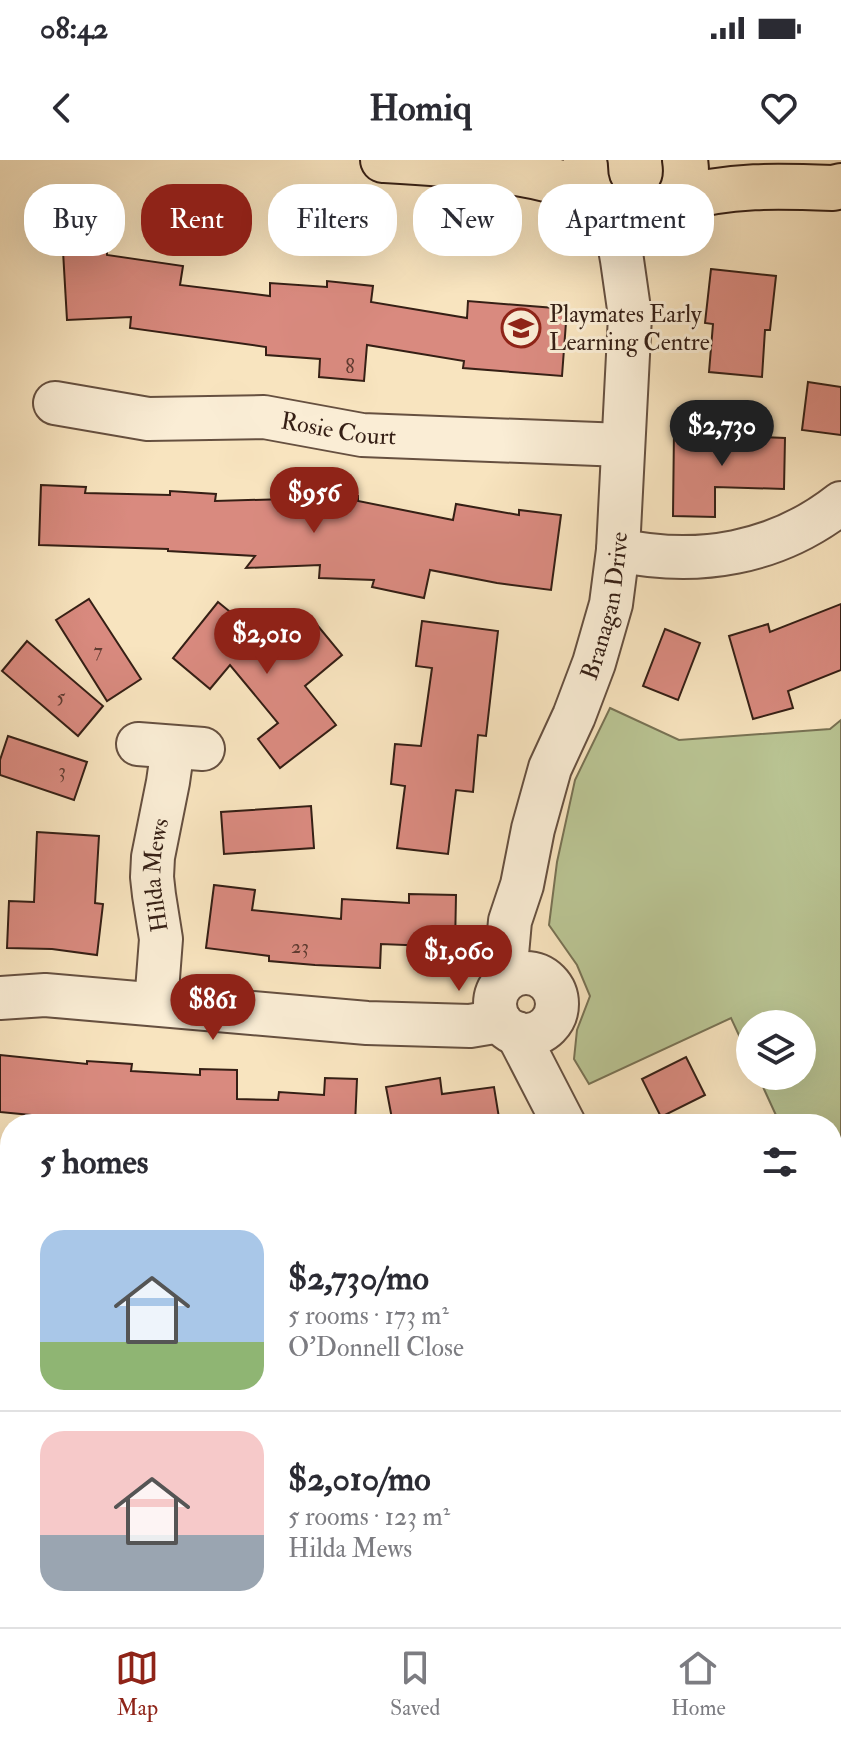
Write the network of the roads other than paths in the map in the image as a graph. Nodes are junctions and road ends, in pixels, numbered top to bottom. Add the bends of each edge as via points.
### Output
1 (383, 160) edge
2 (750, 160) edge
3 (841, 169) edge
4 (574, 184) edge
5 (841, 186) edge
6 (714, 191) edge
7 (622, 256) edge
8 (651, 256) edge
9 (630, 316) junction
10 (55, 403) dead end
11 (623, 445) junction
12 (841, 503) edge
13 (618, 550) junction
14 (171, 747) dead end
15 (0, 998) edge
16 (156, 1004) junction
17 (518, 1007) junction
18 (560, 1114) edge

1 - 4 highway via 460,165
2 - 3 highway
5 - 6 highway
7 - 9 street, Branagan Drive
8 - 9 street, Branagan Drive
9 - 11 street, Branagan Drive
10 - 11 street, Rosie Court via 148,419 264,417 362,435
11 - 13 street, Branagan Drive
12 - 13 street via 777,541 749,550 685,559
13 - 17 street, Branagan Drive via 611,604 594,663 550,768 533,829 522,885 537,953
14 - 16 street, Hilda Mews via 153,867 161,939
15 - 16 street via 45,995
16 - 17 street via 367,1023 470,1026
17 - 18 street, Branagan Drive

